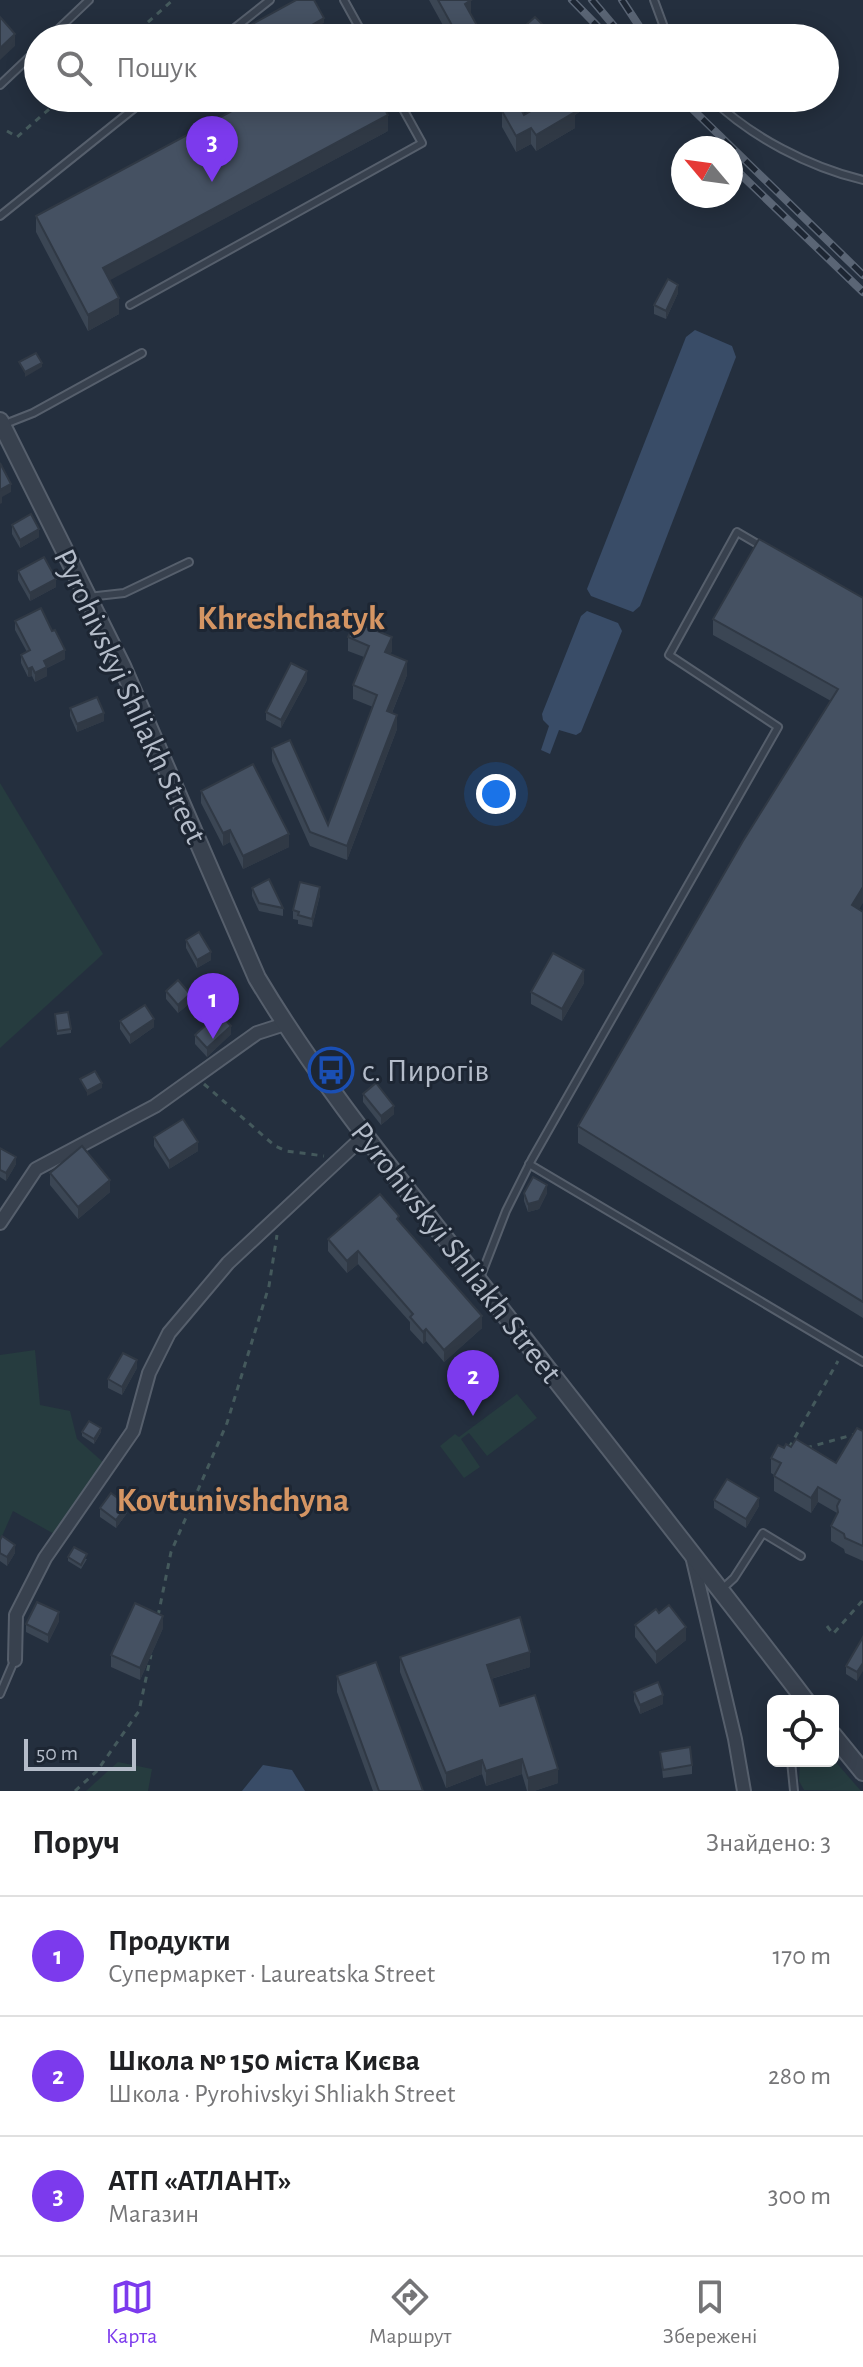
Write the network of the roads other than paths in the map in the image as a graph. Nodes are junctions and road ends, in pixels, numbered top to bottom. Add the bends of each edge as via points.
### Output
1 (89, 0) edge
2 (270, 0) edge
3 (344, 0) edge
4 (654, 0) edge
5 (64, 24) edge
6 (240, 24) edge
7 (357, 24) edge
8 (663, 24) edge
9 (24, 62) edge
10 (0, 85) edge
11 (130, 112) edge
12 (405, 112) edge
13 (725, 112) edge
14 (863, 180) edge
15 (0, 216) edge
16 (130, 305) dead end
17 (142, 353) dead end
18 (1, 423) edge
19 (762, 547) edge
20 (189, 562) dead end
21 (88, 597) junction
22 (285, 1024) junction
23 (364, 1136) junction
24 (529, 1164) junction
25 (0, 1223) edge
26 (479, 1281) junction
27 (863, 1362) edge
28 (690, 1549) junction
29 (801, 1556) dead end
30 (721, 1590) junction
31 (15, 1660) joint
32 (0, 1694) edge
33 (801, 1695) edge
34 (839, 1742) edge
35 (792, 1767) edge
36 (863, 1772) edge
37 (744, 1791) edge
38 (794, 1791) edge

1 - 5 lane
2 - 6 lane
3 - 7 lane
4 - 8 lane
9 - 10 lane
11 - 15 lane
12 - 16 lane via 422,143
13 - 14 lane via 785,150
17 - 18 lane via 33,413
18 - 21 street, Pyrohivskyi Shliakh Street
19 - 24 lane via 737,532 669,655 778,727
20 - 21 lane via 124,593
21 - 22 street, Pyrohivskyi Shliakh Street via 257,978
22 - 23 street, Pyrohivskyi Shliakh Street
22 - 25 street via 257,1033 155,1106 36,1169
23 - 26 street, Pyrohivskyi Shliakh Street
23 - 31 street via 228,1263 169,1333 149,1373 133,1431 45,1558 16,1615
24 - 26 lane
24 - 27 lane
26 - 28 street, Pyrohivskyi Shliakh Street
28 - 30 street, Pyrohivskyi Shliakh Street
28 - 37 street
29 - 30 lane via 763,1533
30 - 33 street, Pyrohivskyi Shliakh Street
31 - 32 lane
34 - 36 street
35 - 38 lane

